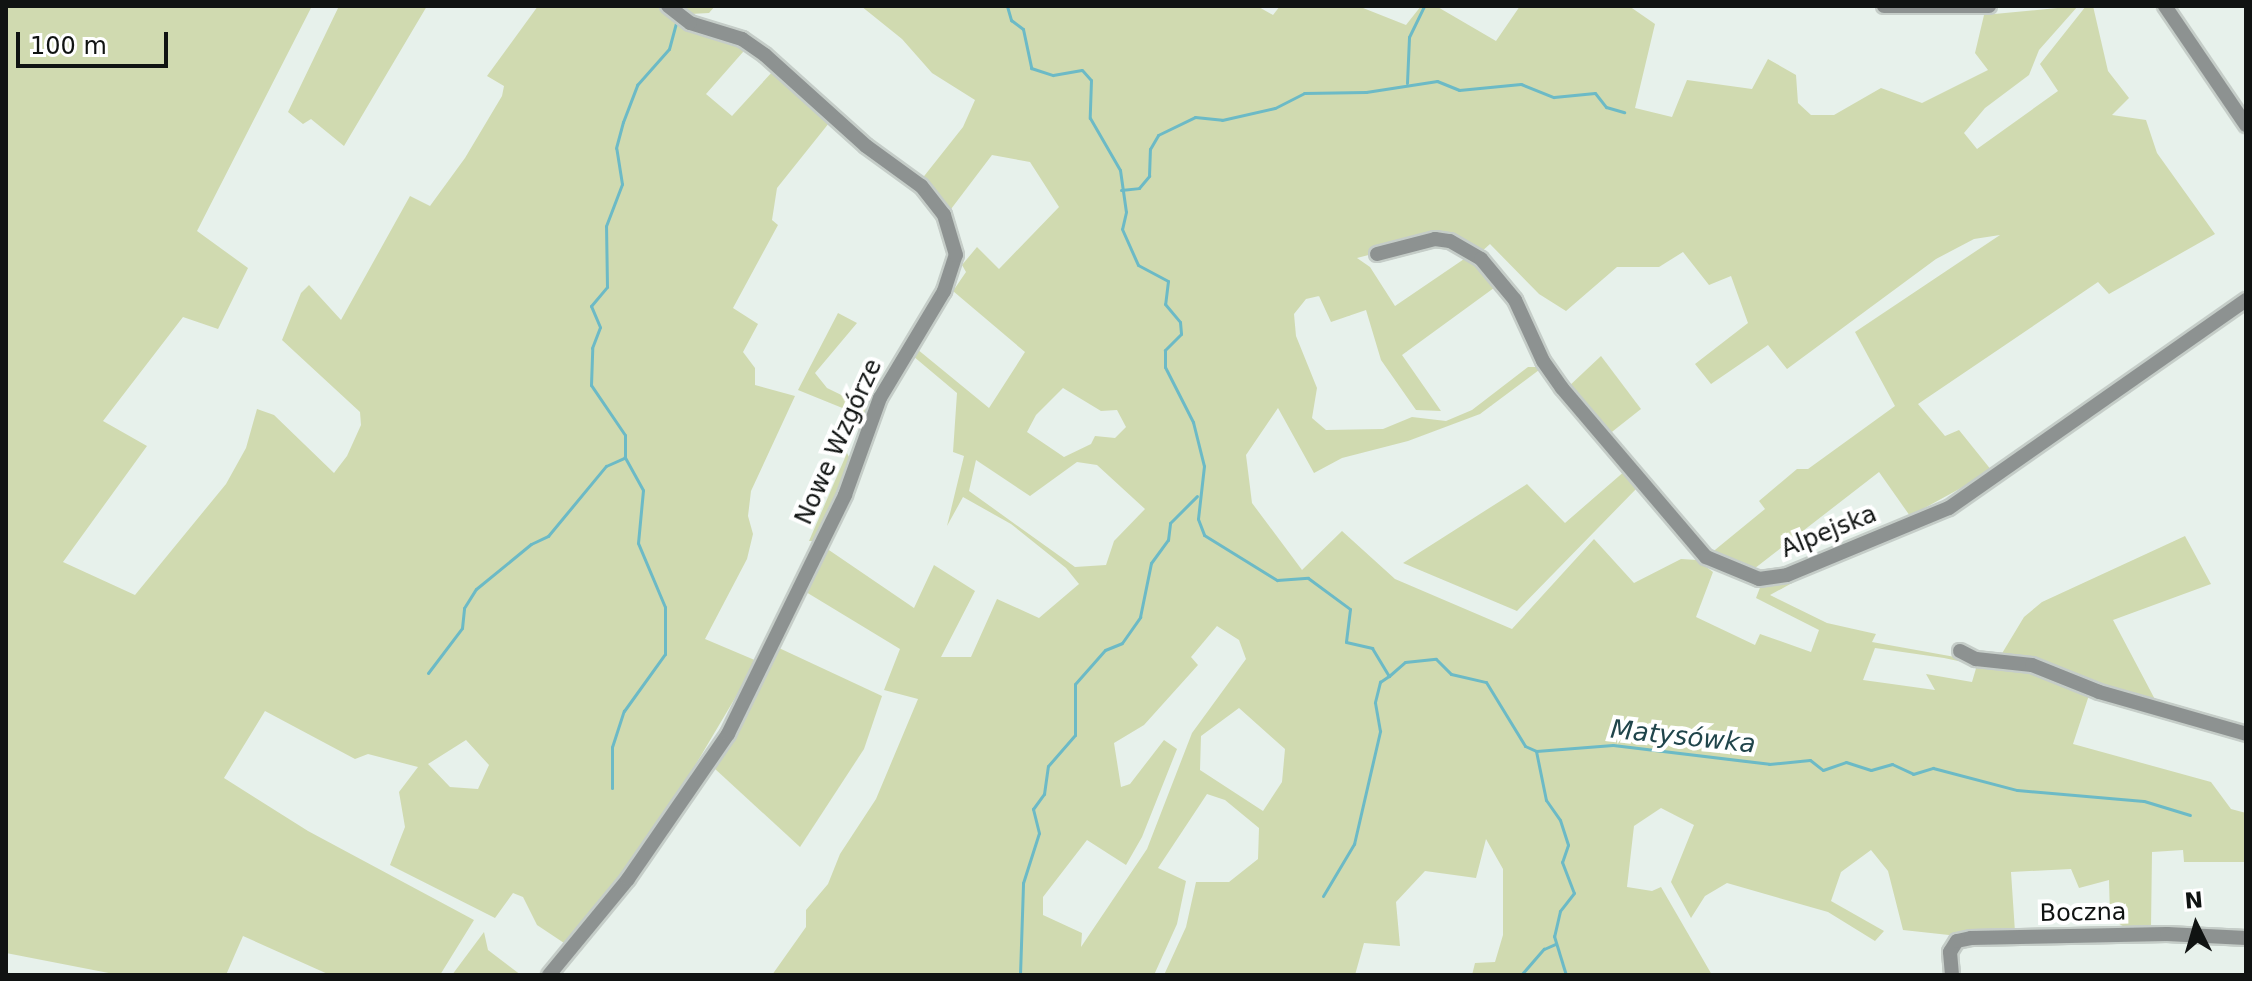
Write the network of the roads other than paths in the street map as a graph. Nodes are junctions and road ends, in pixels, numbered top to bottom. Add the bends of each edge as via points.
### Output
1 (668, 6) edge
2 (1884, 6) edge
3 (1989, 6) edge
4 (2165, 6) edge
5 (2246, 125) edge
6 (1377, 254) dead end
7 (2246, 300) edge
8 (1960, 651) dead end
9 (2246, 734) edge
10 (2246, 938) edge
11 (549, 975) edge
12 (1952, 975) edge

1 - 11 street, Nowe Wzgórze via 690,23 742,39 765,55 866,146 921,186 944,215 956,255 944,291 880,398 845,495 728,734 628,879
2 - 3 street
4 - 5 street
6 - 7 street, Alpejska via 1435,239 1450,241 1481,259 1515,300 1543,361 1562,388 1706,557 1759,579 1787,575 1961,501
8 - 9 street via 1976,659 2032,665 2099,692
10 - 12 street, Boczna via 1971,938 1957,941 1950,952

